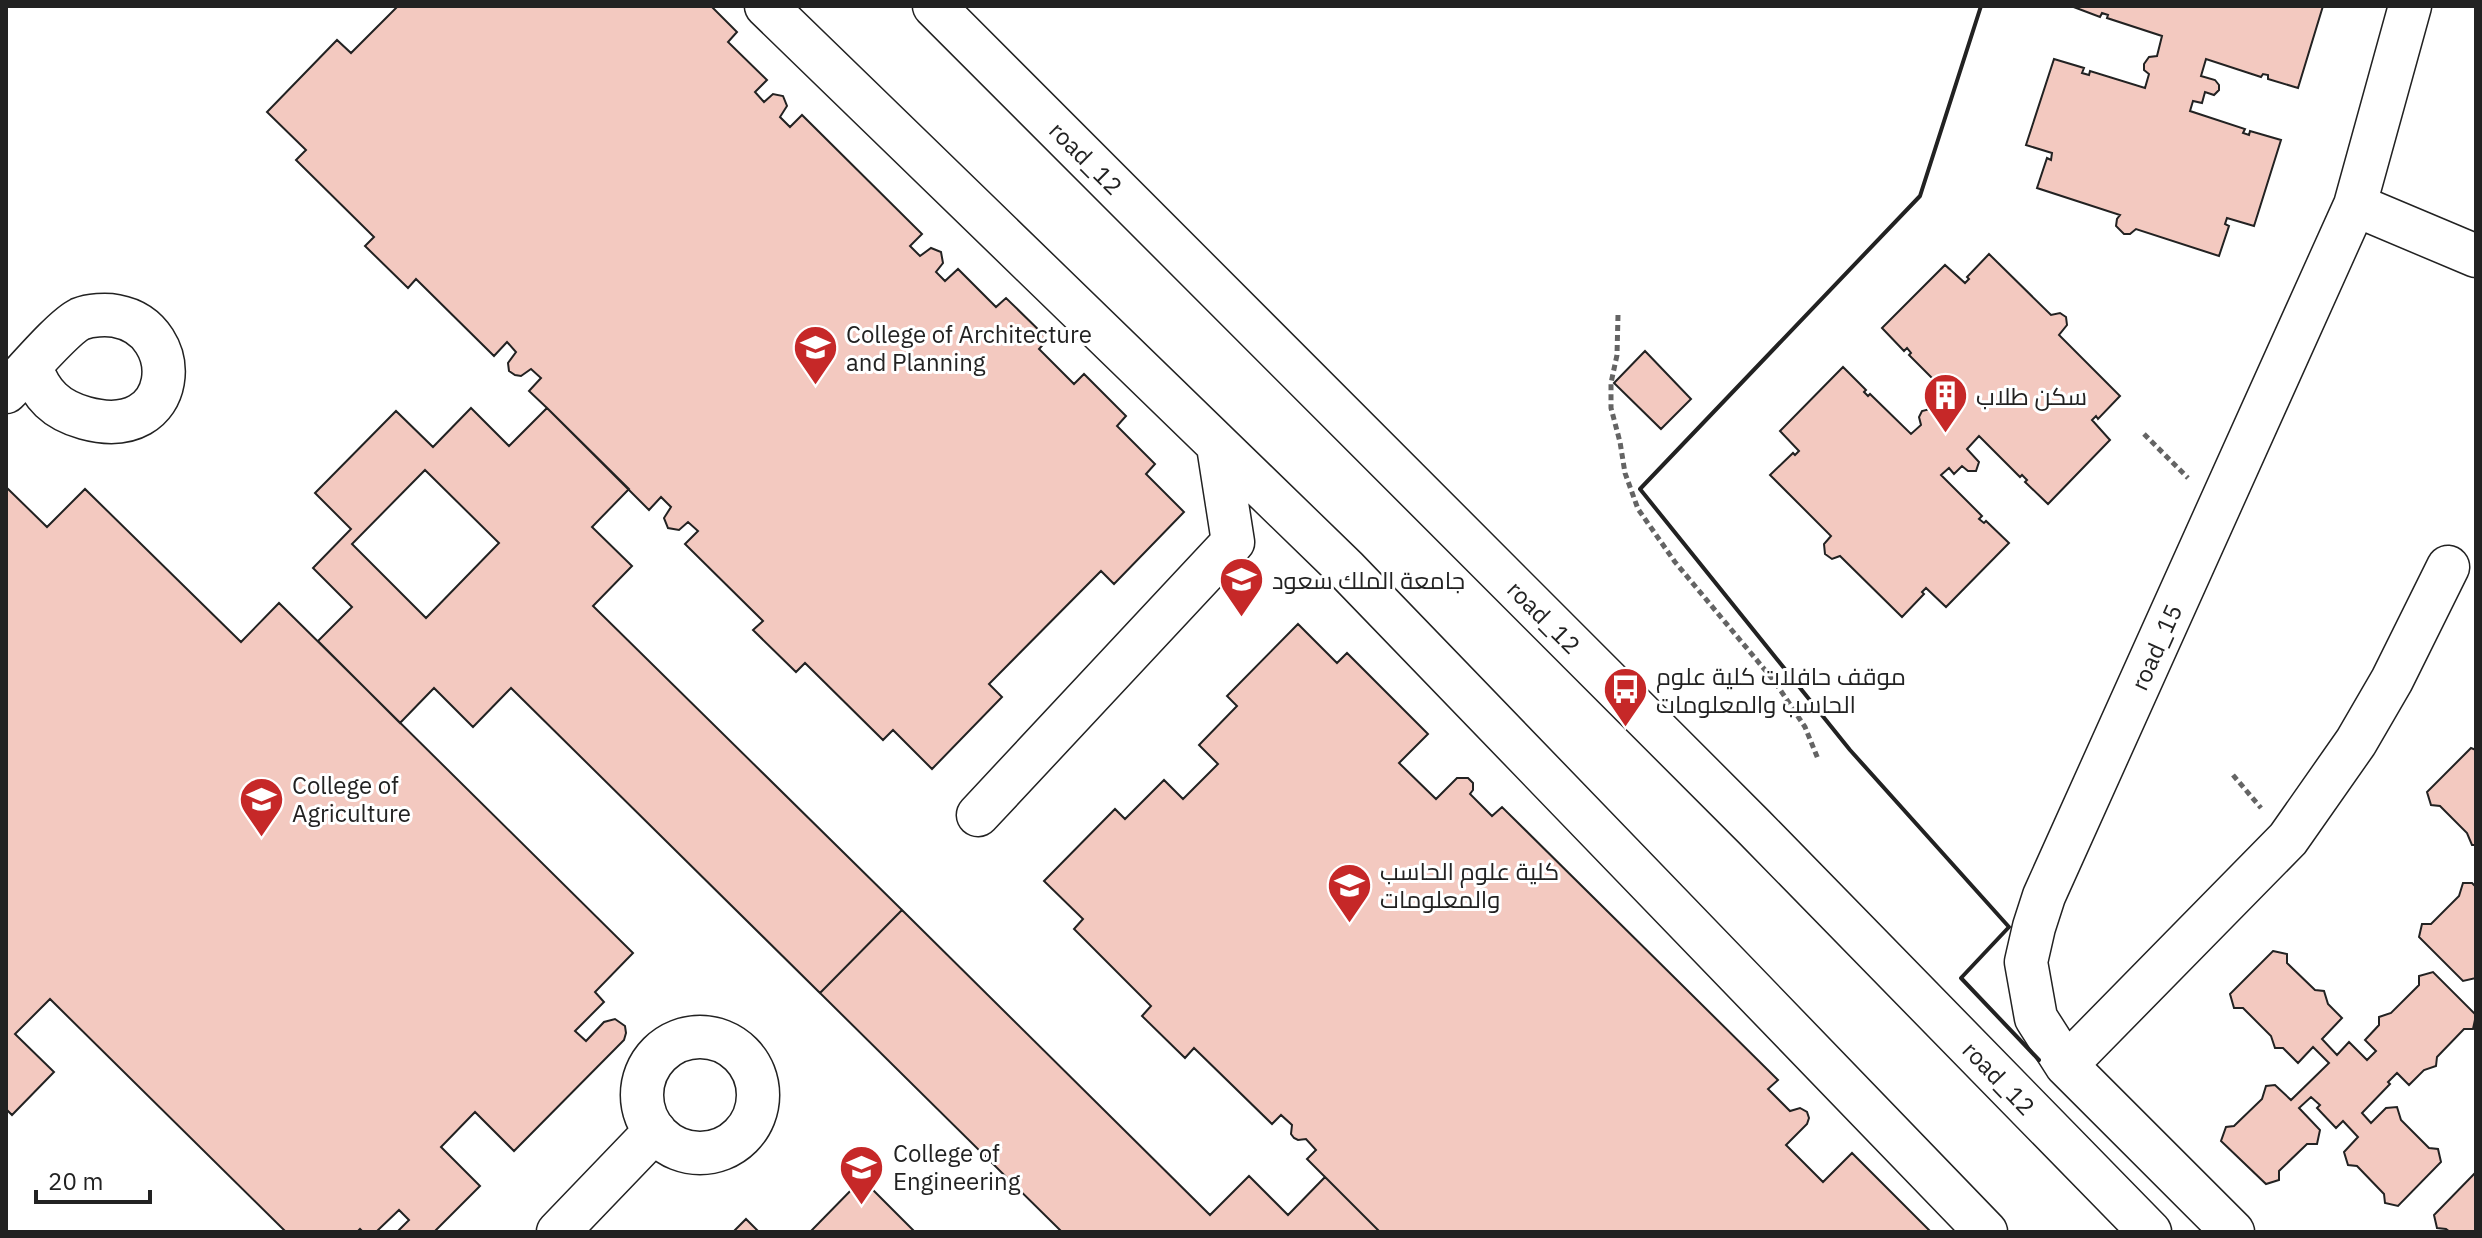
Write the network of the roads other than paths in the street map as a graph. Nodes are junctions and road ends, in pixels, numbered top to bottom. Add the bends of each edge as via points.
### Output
1 (766, 6) edge
2 (934, 6) edge
3 (2410, 6) edge
4 (2355, 205) junction
5 (2475, 256) edge
6 (1218, 446) junction
7 (2448, 567) dead end
8 (978, 815) dead end
9 (2066, 1065) junction
10 (655, 1131) dead end
11 (558, 1232) edge
12 (1986, 1232) edge
13 (2150, 1232) edge
14 (2233, 1232) edge

1 - 6 street
2 - 13 street, road_12 via 1743,815
3 - 4 street, road_15
4 - 5 street
4 - 9 street, road_15 via 2044,896 2026,962 2036,1018
6 - 8 street via 1233,542
6 - 12 street via 1346,569
7 - 9 street via 2356,742 2288,839
9 - 14 street, road_15
10 - 11 street

